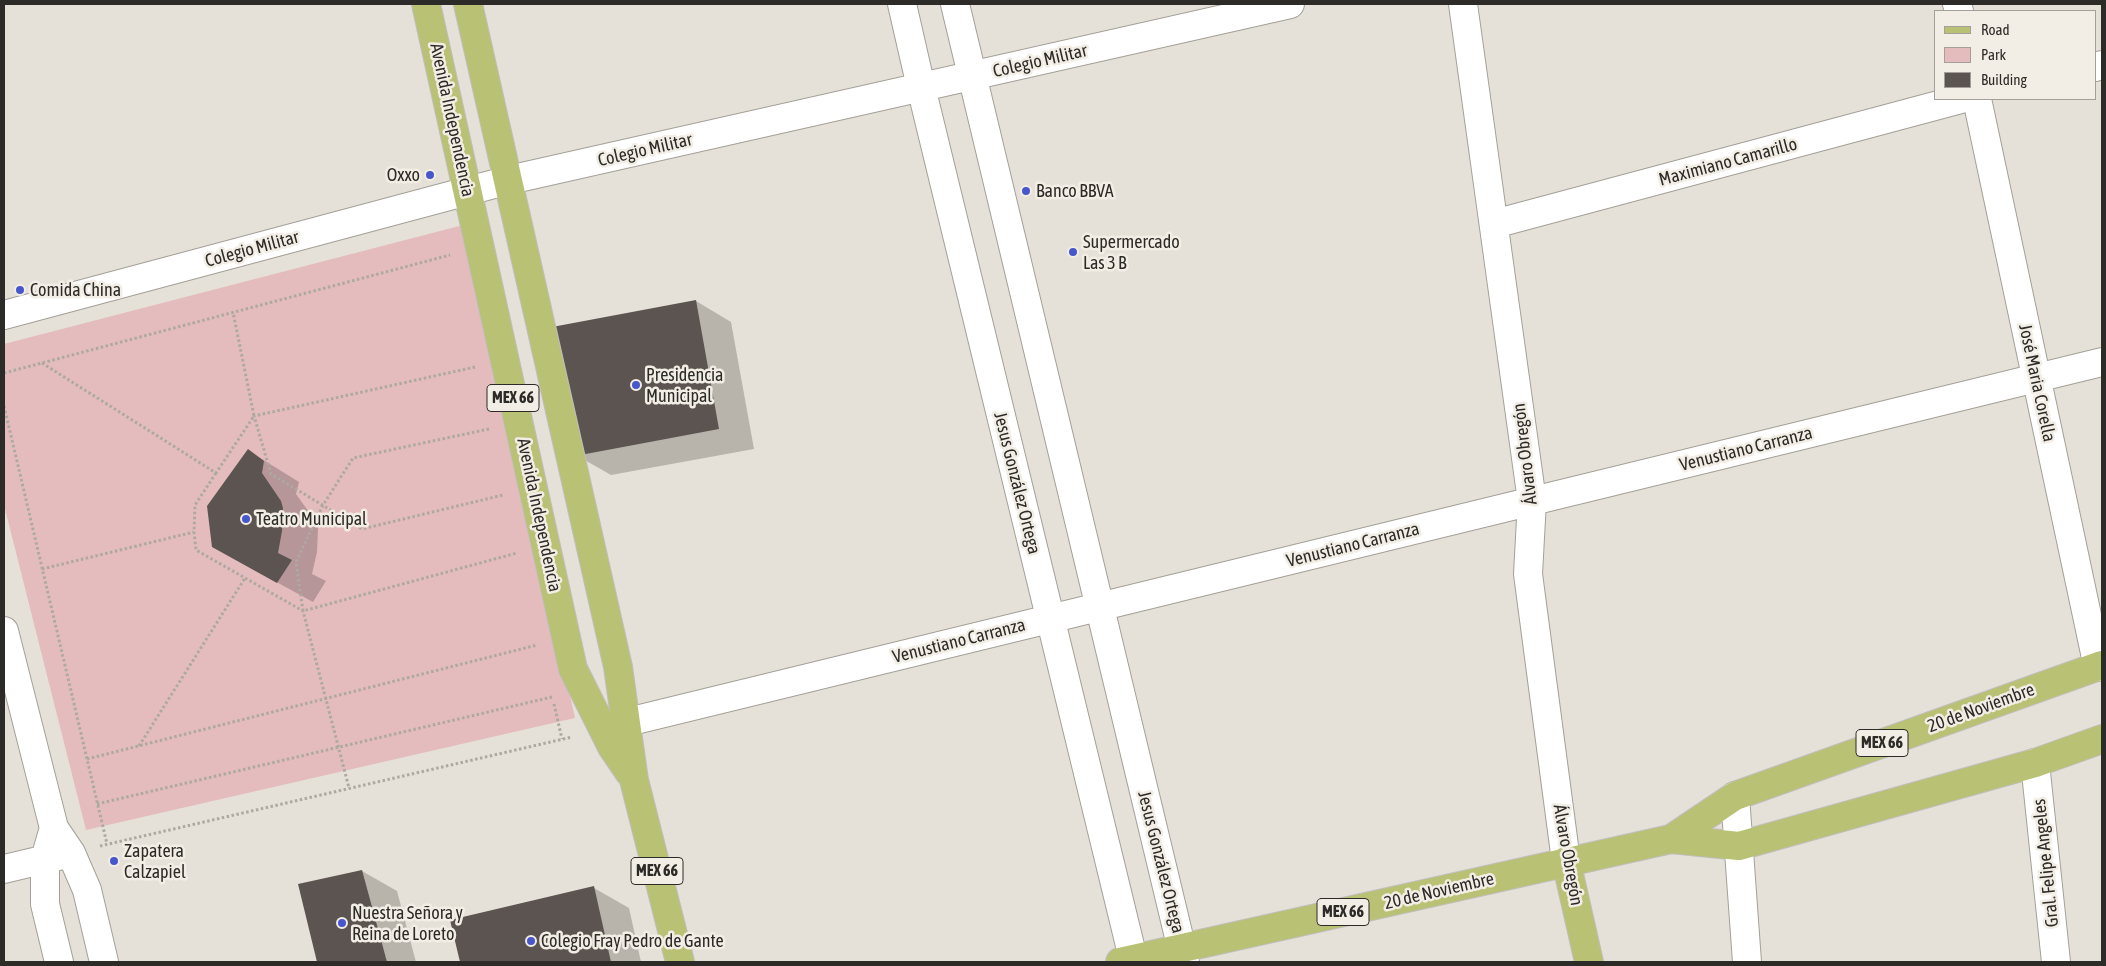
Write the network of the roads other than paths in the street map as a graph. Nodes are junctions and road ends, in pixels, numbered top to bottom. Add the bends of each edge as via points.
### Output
1 (426, 4) edge
2 (468, 4) edge
3 (902, 4) edge
4 (955, 4) edge
5 (1290, 4) edge
6 (1464, 4) edge
7 (972, 76) junction
8 (921, 87) junction
9 (1957, 100) edge
10 (1977, 100) edge
11 (508, 180) junction
12 (468, 192) junction
13 (1494, 224) junction
14 (4, 315) edge
15 (2102, 362) edge
16 (2036, 378) junction
17 (1532, 501) junction
18 (1100, 607) junction
19 (1051, 619) junction
20 (4, 632) edge
21 (2100, 666) edge
22 (615, 726) junction
23 (2102, 739) edge
24 (2035, 763) junction
25 (1735, 796) junction
26 (1671, 839) junction
27 (1739, 846) junction
28 (58, 856) junction
29 (1566, 861) junction
30 (4, 869) edge
31 (1184, 955) edge
32 (1129, 961) edge
33 (59, 962) edge
34 (104, 962) edge
35 (680, 962) edge
36 (1590, 962) edge
37 (1747, 962) edge
38 (2056, 962) edge

1 - 12 main road, Avenida Independencia / MEX 66
2 - 11 main road, Avenida Independencia / MEX 66
3 - 8 street, Jesus González Ortega
4 - 7 street, Jesus González Ortega
5 - 7 street, Colegio Militar
6 - 13 street, Álvaro Obregón
7 - 8 street, Colegio Militar
7 - 18 street, Jesus González Ortega
8 - 11 street, Colegio Militar
8 - 19 street, Jesus González Ortega
9 - 13 street, Maximiano Camarillo
10 - 16 street, José Maria Corella
11 - 12 street, Colegio Militar
11 - 22 main road, Avenida Independencia / MEX 66 via 618,667
12 - 14 street, Colegio Militar
12 - 22 main road, Avenida Independencia / MEX 66 via 573,669
13 - 17 street, Álvaro Obregón
15 - 16 street, Venustiano Carranza
16 - 17 street, Venustiano Carranza
16 - 21 street, José Maria Corella
17 - 18 street, Venustiano Carranza
17 - 29 street, Álvaro Obregón via 1528,574
18 - 19 street, Venustiano Carranza
18 - 31 street, Jesus González Ortega
19 - 22 street, Venustiano Carranza
19 - 32 street, Jesus González Ortega
20 - 28 street via 54,828
21 - 25 main road, 20 de Noviembre / MEX 66
22 - 35 main road, Avenida Independencia / MEX 66 via 634,780
23 - 24 main road, 20 de Noviembre / MEX 66
24 - 27 main road, 20 de Noviembre / MEX 66
24 - 38 street, Gral. Felipe Angeles
25 - 26 main road, 20 de Noviembre / MEX 66
25 - 27 street
26 - 27 main road, 20 de Noviembre / MEX 66
26 - 29 main road, 20 de Noviembre / MEX 66
27 - 37 street
28 - 30 street
28 - 33 street via 45,904
28 - 34 street via 87,890
29 - 31 main road, 20 de Noviembre / MEX 66
29 - 36 main road, Álvaro Obregón
31 - 32 main road, 20 de Noviembre / MEX 66

